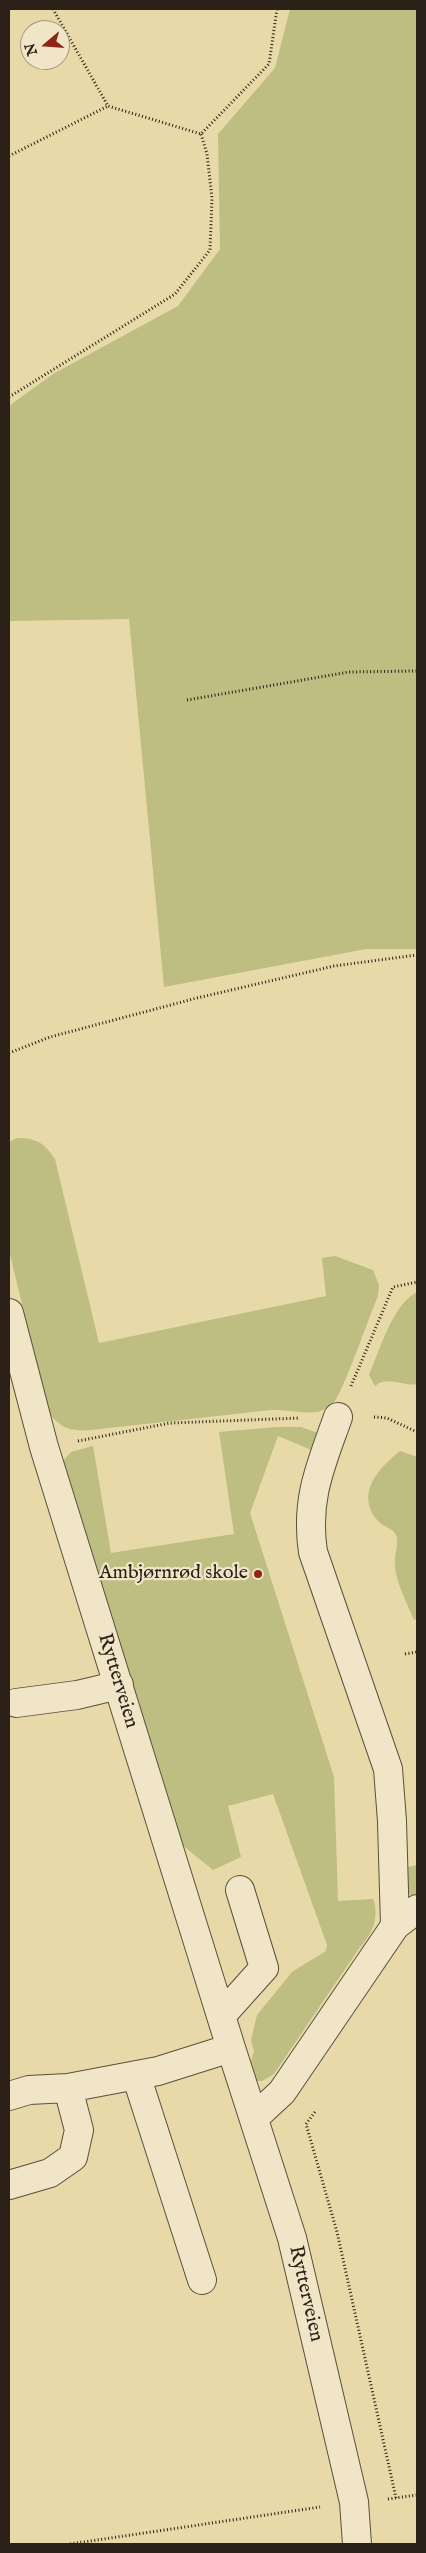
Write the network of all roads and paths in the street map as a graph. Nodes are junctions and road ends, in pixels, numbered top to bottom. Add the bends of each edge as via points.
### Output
1 (53, 9) edge
2 (277, 9) edge
3 (108, 106) junction
4 (201, 134) junction
5 (9, 156) edge
6 (9, 397) edge
7 (417, 671) edge
8 (187, 700) dead end
9 (417, 955) edge
10 (9, 1053) edge
11 (417, 1282) edge
12 (9, 1313) edge
13 (338, 1417) junction
14 (417, 1432) edge
15 (44, 1447) junction
16 (417, 1652) edge
17 (405, 1654) dead end
18 (119, 1686) junction
19 (16, 1703) dead end
20 (240, 1890) dead end
21 (417, 1909) edge
22 (395, 1926) junction
23 (221, 2016) junction
24 (231, 2048) junction
25 (136, 2075) junction
26 (68, 2088) junction
27 (9, 2096) edge
28 (318, 2108) dead end
29 (254, 2118) junction
30 (9, 2185) edge
31 (202, 2280) dead end
32 (417, 2495) edge
33 (396, 2498) junction
34 (354, 2502) junction
35 (70, 2544) edge
36 (357, 2544) edge

1 - 3 path
2 - 4 path via 269,64
3 - 4 path
3 - 5 path
4 - 6 path via 207,154 212,198 210,250 175,294
7 - 8 path via 349,672
9 - 10 path via 334,966 206,996 50,1037
11 - 13 path via 393,1286
12 - 15 street, Rytterveien
13 - 14 path via 387,1418
13 - 15 path via 170,1423
13 - 22 street via 318,1472 310,1504 309,1527 313,1552 388,1769
15 - 18 street, Rytterveien
16 - 17 path
18 - 19 street
18 - 23 street, Rytterveien
20 - 23 street via 264,1968
21 - 22 street
22 - 29 street via 282,2092
23 - 24 street, Rytterveien
24 - 25 street
24 - 29 street, Rytterveien
25 - 26 street
25 - 31 street
26 - 27 street via 30,2090
26 - 30 street via 79,2130 72,2157 50,2172
28 - 33 path via 306,2124 337,2232
29 - 34 street, Rytterveien via 292,2238
32 - 33 path
33 - 34 path
34 - 35 path
34 - 36 street, Rytterveien

